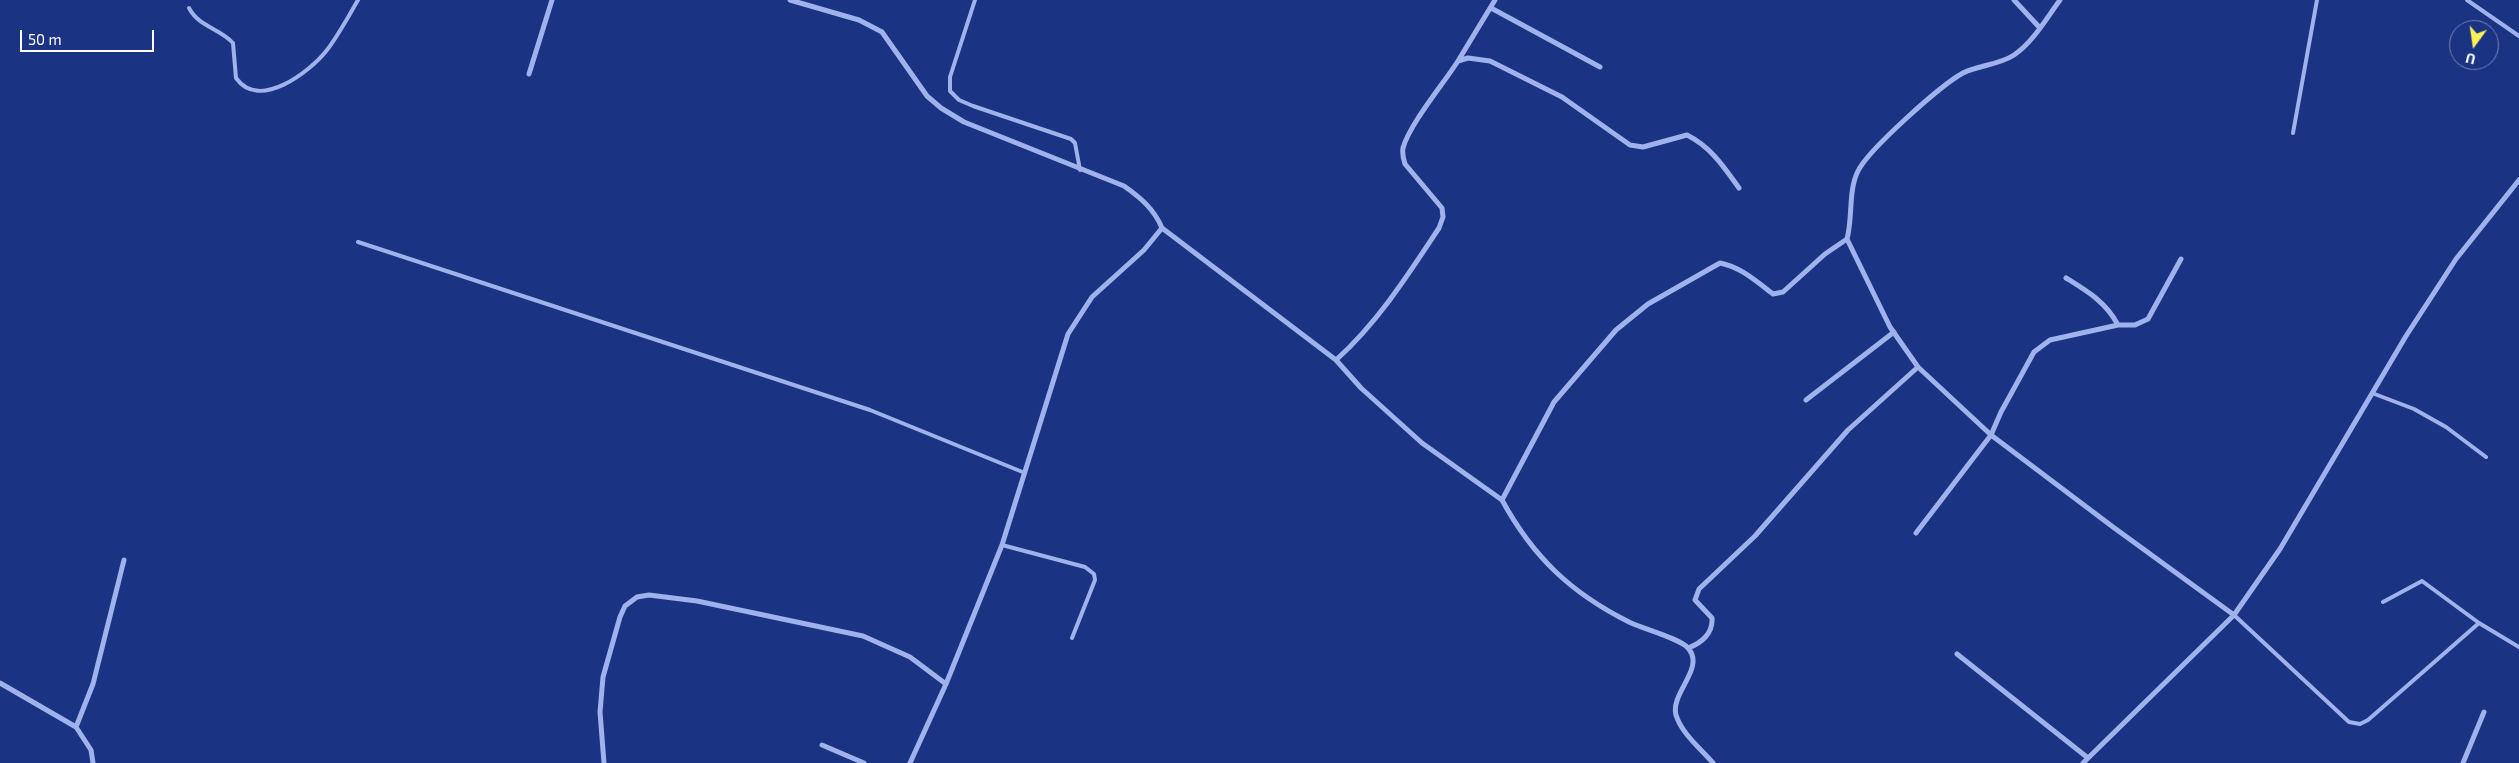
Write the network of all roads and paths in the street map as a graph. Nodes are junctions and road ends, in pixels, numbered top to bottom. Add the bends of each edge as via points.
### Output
1 (358, 0) edge
2 (552, 0) edge
3 (790, 0) edge
4 (975, 0) edge
5 (1495, 0) edge
6 (2014, 0) edge
7 (2060, 0) edge
8 (2317, 0) edge
9 (2467, 0) edge
10 (189, 8) dead end
11 (1491, 8) junction
12 (2040, 28) junction
13 (2519, 36) edge
14 (1458, 61) junction
15 (1600, 67) dead end
16 (529, 74) dead end
17 (2293, 133) dead end
18 (1080, 170) junction
19 (2519, 180) edge
20 (1739, 188) dead end
21 (1162, 228) junction
22 (1848, 239) junction
23 (358, 242) dead end
24 (2181, 259) dead end
25 (2066, 278) dead end
26 (2118, 325) junction
27 (1894, 332) junction
28 (1336, 360) junction
29 (1918, 367) junction
30 (2372, 392) junction
31 (1806, 400) dead end
32 (1992, 435) junction
33 (2486, 457) dead end
34 (1025, 473) junction
35 (1502, 500) junction
36 (1916, 533) dead end
37 (1002, 545) junction
38 (124, 560) dead end
39 (2383, 602) dead end
40 (2234, 615) junction
41 (2480, 623) junction
42 (1072, 638) dead end
43 (2519, 647) edge
44 (1688, 648) junction
45 (1957, 654) dead end
46 (0, 682) edge
47 (946, 684) junction
48 (2484, 712) dead end
49 (76, 727) junction
50 (822, 745) dead end
51 (2088, 758) junction
52 (92, 763) edge
53 (604, 763) edge
54 (864, 763) edge
55 (910, 763) edge
56 (1713, 763) edge
57 (2083, 763) edge
58 (2463, 763) edge

1 - 10 lane via 326,52 285,84 263,92 239,83 233,44 218,31 204,26
2 - 16 street
3 - 18 street via 859,20 882,32 928,96 941,108 970,125
4 - 18 lane via 950,77 950,91 959,100 973,106 1071,139
5 - 11 street
6 - 12 street
7 - 12 street
8 - 17 lane
9 - 13 lane
11 - 14 street
11 - 15 street
12 - 22 street via 2012,56 1964,73 1940,89 1871,155 1858,171 1853,188
14 - 20 street via 1468,58 1490,61 1562,96 1630,145 1643,147 1687,135 1711,151
14 - 28 street via 1417,121 1402,156 1442,208 1439,228 1394,297
18 - 21 street via 1124,186 1144,200
19 - 30 street via 2456,259
21 - 28 street
21 - 34 street via 1144,250 1092,297 1068,334
22 - 27 street
22 - 35 street via 1778,294 1773,294 1745,273 1720,263 1648,304 1616,330 1554,402
23 - 34 lane via 870,410
24 - 26 street via 2148,319 2135,325
25 - 26 street via 2093,295 2109,310
26 - 32 street via 2050,340 2034,352
27 - 29 street
27 - 31 street
28 - 35 street via 1361,388 1422,443
29 - 32 street
29 - 44 street via 1848,430 1755,536 1699,589 1695,600 1712,618 1712,626 1700,643
30 - 33 lane via 2414,409 2446,427
30 - 40 street via 2280,549
32 - 36 street
32 - 40 street
34 - 37 street
35 - 44 street via 1516,526 1541,559 1569,586 1628,621 1675,639
37 - 42 lane via 1085,567 1094,574 1095,580
37 - 47 street
38 - 49 street via 93,684
39 - 41 lane via 2422,581
40 - 41 lane via 2349,722 2360,724
40 - 51 street
41 - 43 lane
44 - 56 street via 1693,661 1689,677 1677,696 1676,713 1682,729
45 - 51 street
46 - 49 street
47 - 53 street via 910,657 863,636 697,601 649,595 637,597 625,606 620,617 603,677 600,712
47 - 55 street
48 - 58 street
49 - 52 street via 91,750
50 - 54 street
51 - 57 street

